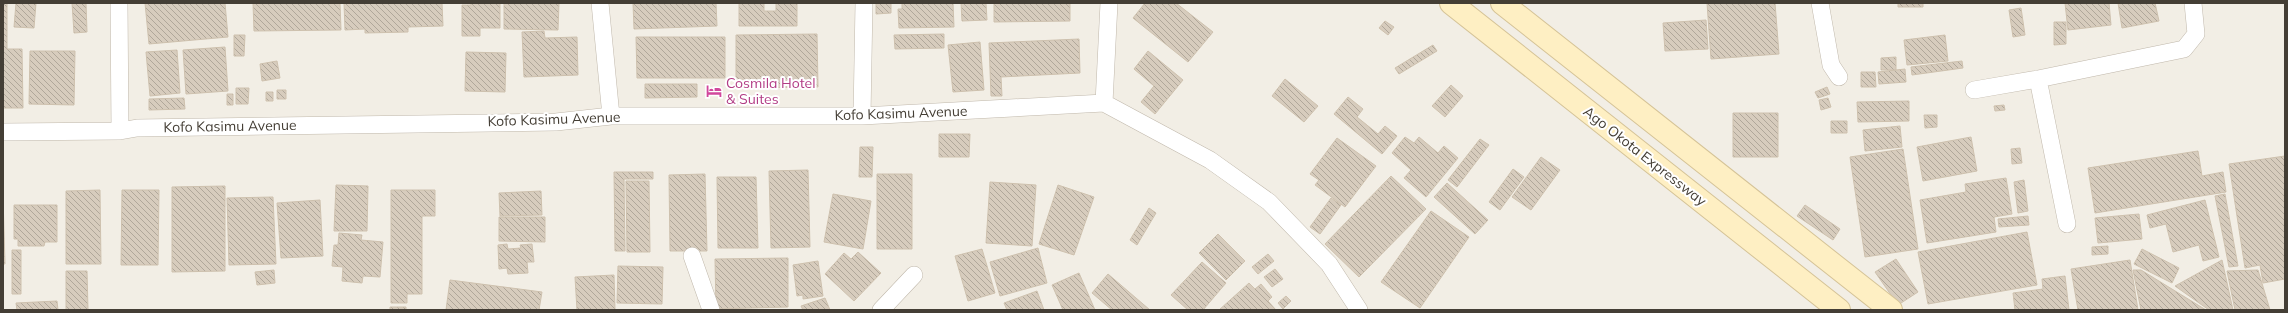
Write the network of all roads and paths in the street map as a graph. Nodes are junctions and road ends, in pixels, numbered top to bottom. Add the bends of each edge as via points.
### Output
1 (119, 3) edge
2 (600, 3) edge
3 (864, 3) edge
4 (1109, 3) edge
5 (1451, 3) edge
6 (1502, 3) edge
7 (1820, 3) edge
8 (2192, 3) edge
9 (1839, 77) dead end
10 (2038, 79) junction
11 (1974, 90) dead end
12 (1104, 103) junction
13 (611, 116) junction
14 (862, 116) junction
15 (120, 131) junction
16 (3, 132) edge
17 (2067, 224) dead end
18 (692, 256) dead end
19 (914, 275) dead end
20 (711, 310) edge
21 (881, 310) edge
22 (1359, 310) edge
23 (1839, 310) edge
24 (1891, 310) edge

1 - 15 street
2 - 13 street
3 - 14 street
4 - 12 street
5 - 23 main road, Ago Okota Expressway
6 - 24 main road
7 - 9 street via 1831,65
8 - 10 street via 2196,34 2184,49
10 - 11 street
10 - 17 street
12 - 14 street, Kofo Kasimu Avenue
12 - 22 street via 1210,160 1269,202 1329,264
13 - 14 street, Kofo Kasimu Avenue
13 - 15 street, Kofo Kasimu Avenue via 556,122 137,128
15 - 16 street, Kofo Kasimu Avenue
18 - 20 street
19 - 21 street

